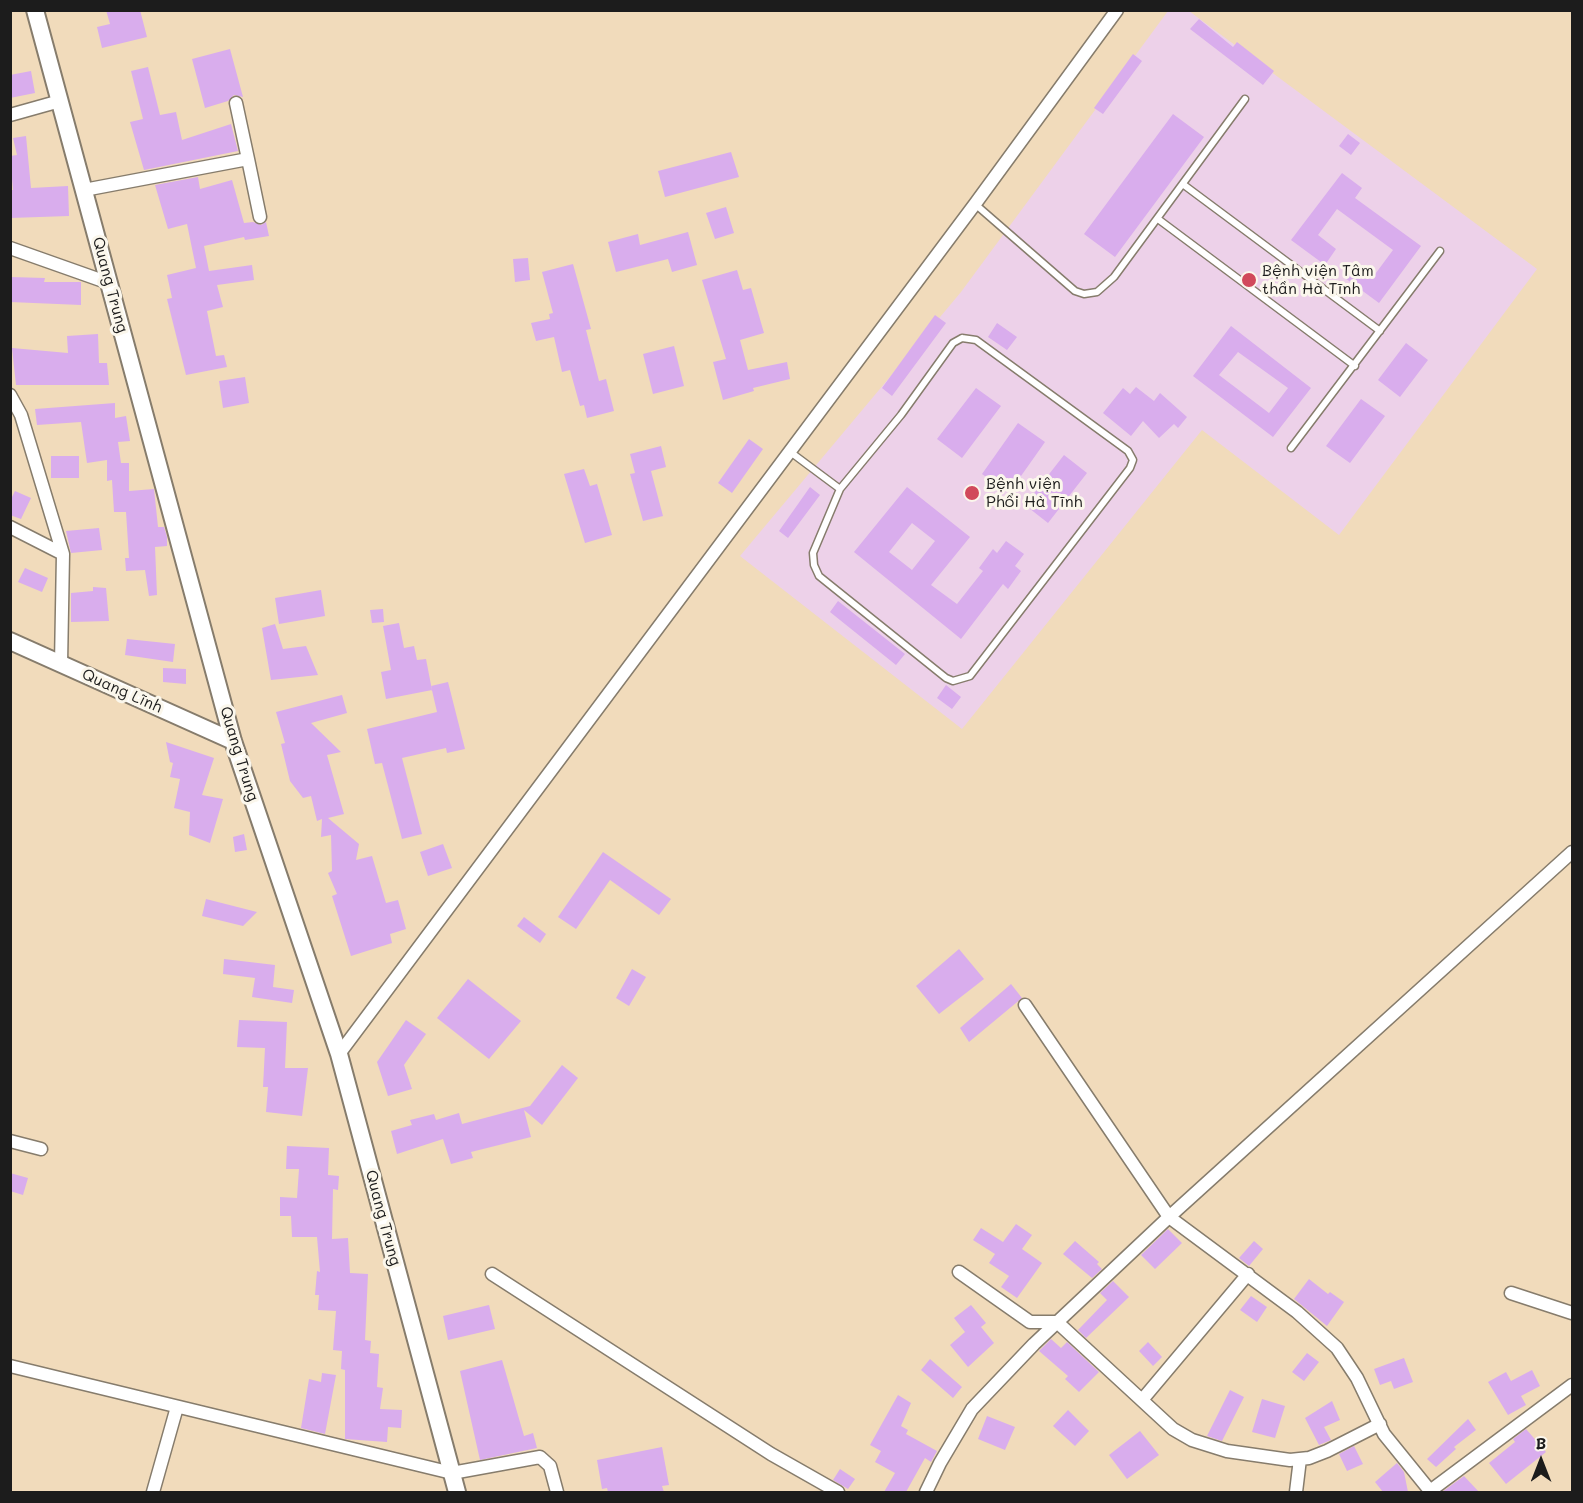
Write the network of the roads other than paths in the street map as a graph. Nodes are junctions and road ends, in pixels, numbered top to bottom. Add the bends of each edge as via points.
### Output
1 (35, 10) edge
2 (1117, 10) edge
3 (1245, 99) dead end
4 (60, 101) junction
5 (236, 103) dead end
6 (10, 114) edge
7 (248, 159) junction
8 (1184, 185) junction
9 (84, 190) junction
10 (975, 204) junction
11 (260, 217) dead end
12 (1158, 219) junction
13 (10, 248) edge
14 (1440, 251) dead end
15 (109, 283) junction
16 (1380, 331) junction
17 (1354, 366) junction
18 (10, 395) edge
19 (16, 413) edge
20 (1291, 448) dead end
21 (789, 451) junction
22 (840, 489) junction
23 (10, 527) edge
24 (63, 554) junction
25 (10, 641) edge
26 (61, 664) junction
27 (233, 741) junction
28 (1572, 852) edge
29 (1025, 1005) dead end
30 (339, 1054) junction
31 (10, 1141) edge
32 (41, 1149) dead end
33 (1169, 1217) junction
34 (959, 1272) dead end
35 (492, 1274) dead end
36 (1248, 1274) junction
37 (1511, 1293) dead end
38 (1572, 1313) edge
39 (1057, 1322) junction
40 (10, 1366) edge
41 (1572, 1385) edge
42 (1142, 1400) junction
43 (177, 1407) junction
44 (1380, 1424) junction
45 (1300, 1459) junction
46 (452, 1473) junction
47 (153, 1492) edge
48 (457, 1492) edge
49 (557, 1492) edge
50 (838, 1492) edge
51 (926, 1492) edge
52 (1296, 1492) edge
53 (1431, 1492) edge

1 - 4 main road, Quang Trung
2 - 10 street
3 - 8 lane
4 - 6 street
4 - 9 main road, Quang Trung
5 - 7 street
7 - 9 street
7 - 11 street
8 - 12 lane
8 - 16 lane
9 - 15 main road, Quang Trung
10 - 12 lane via 1065,283 1084,294 1108,285
10 - 21 street
12 - 17 lane
13 - 15 street
14 - 16 lane
15 - 27 main road, Quang Trung
16 - 17 lane
17 - 20 lane
18 - 19 street
19 - 24 street
21 - 22 lane
21 - 30 street
22 - 22 lane via 901,416 953,343 962,338 976,340 1128,451 1133,460 970,676 960,681 946,678 819,576 814,545
23 - 24 street
24 - 26 street
25 - 26 main road, Quang Lĩnh
26 - 27 main road, Quang Lĩnh
27 - 30 main road, Quang Trung
28 - 33 street
29 - 33 street
30 - 46 main road, Quang Trung
31 - 32 street
33 - 36 street
33 - 39 street
34 - 39 street via 1030,1322
35 - 50 street via 771,1454
36 - 42 street
36 - 44 street via 1337,1348
37 - 38 street
39 - 42 street
39 - 51 street via 972,1409
40 - 43 street
41 - 53 street
42 - 45 street via 1173,1429 1192,1440 1260,1457
43 - 46 street
43 - 47 street
44 - 45 street via 1327,1451
44 - 53 street
45 - 52 street
46 - 48 main road, Quang Trung
46 - 49 street via 540,1457 550,1466

